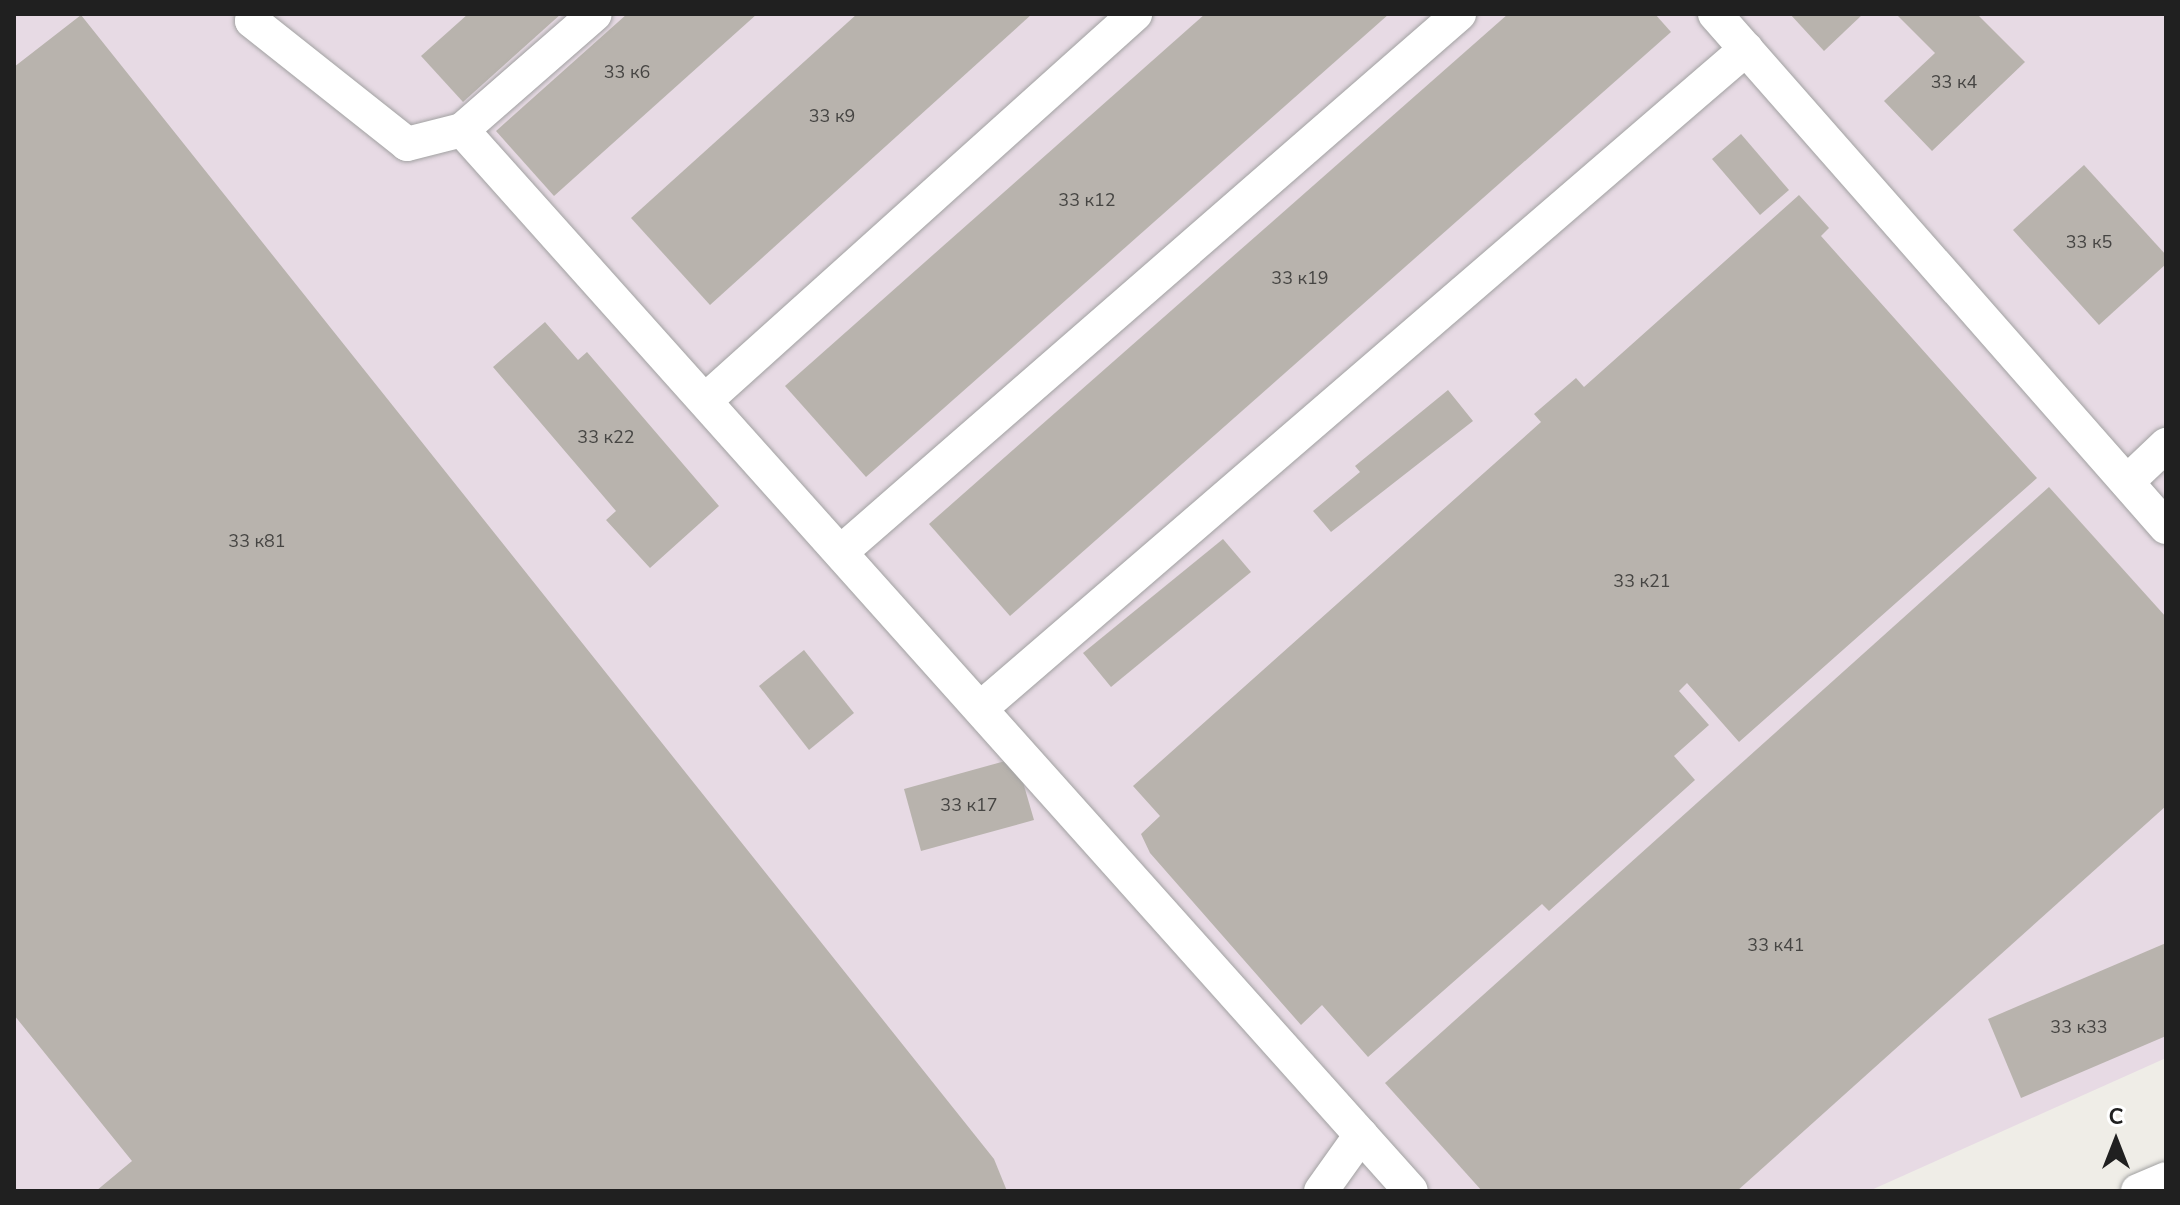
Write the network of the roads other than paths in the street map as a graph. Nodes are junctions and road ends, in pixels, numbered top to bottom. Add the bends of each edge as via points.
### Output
1 (254, 14) edge
2 (595, 14) edge
3 (1135, 14) edge
4 (1459, 14) edge
5 (1715, 14) edge
6 (1746, 49) junction
7 (462, 130) junction
8 (707, 399) junction
9 (2166, 445) edge
10 (2127, 482) junction
11 (2166, 527) edge
12 (842, 551) junction
13 (981, 708) junction
14 (1361, 1135) junction
15 (2166, 1179) edge
16 (1321, 1191) edge
17 (1411, 1191) edge
18 (2138, 1191) edge

1 - 7 street via 252,21 407,144
2 - 7 street
3 - 8 street
4 - 12 street
5 - 6 street
6 - 10 street
6 - 13 street
7 - 8 street
8 - 12 street
9 - 10 street
10 - 11 street
12 - 13 street
13 - 14 street
14 - 16 street
14 - 17 street
15 - 18 street

